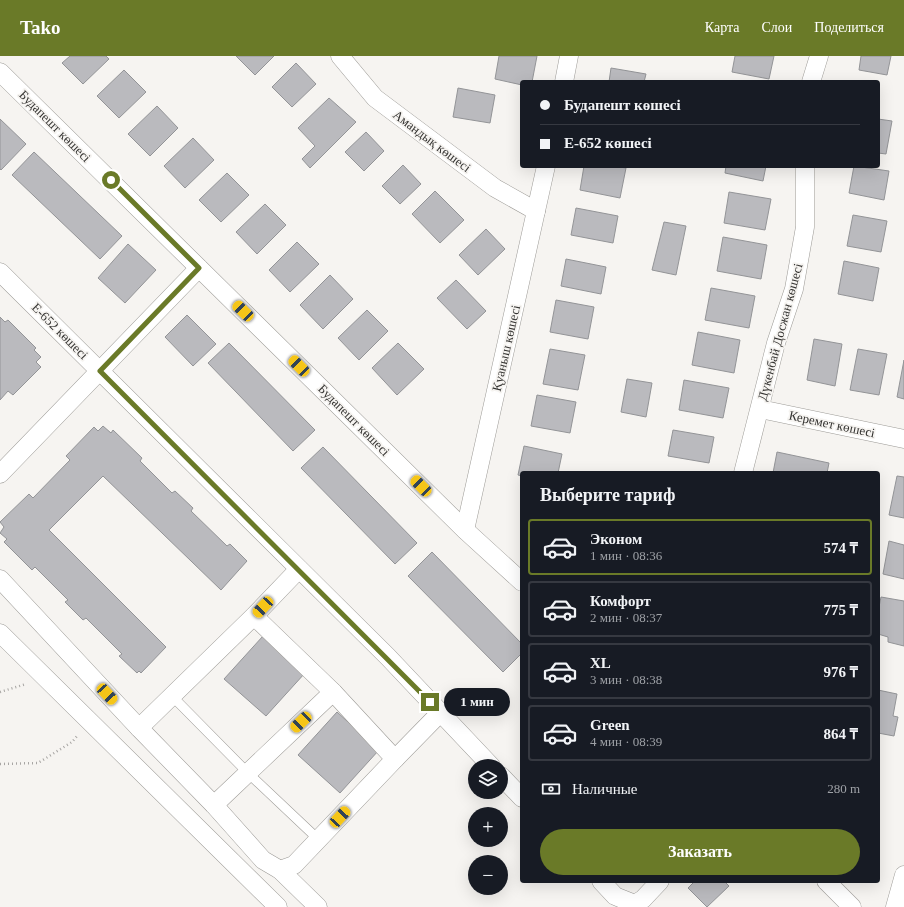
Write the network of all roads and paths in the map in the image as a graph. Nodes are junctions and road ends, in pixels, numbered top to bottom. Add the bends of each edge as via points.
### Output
1 (340, 56) edge
2 (569, 56) edge
3 (819, 56) edge
4 (0, 72) edge
5 (564, 80) edge
6 (812, 80) edge
7 (546, 168) edge
8 (805, 168) edge
9 (536, 211) junction
10 (199, 268) junction
11 (0, 272) edge
12 (100, 371) junction
13 (760, 409) junction
14 (904, 439) edge
15 (744, 471) edge
16 (0, 474) edge
17 (466, 530) junction
18 (299, 569) junction
19 (0, 579) edge
20 (520, 580) edge
21 (254, 616) junction
22 (0, 633) edge
23 (50, 682) junction
24 (0, 692) edge
25 (333, 692) junction
26 (172, 696) junction
27 (440, 713) junction
28 (89, 721) junction
29 (139, 728) junction
30 (395, 759) junction
31 (484, 759) edge
32 (0, 764) edge
33 (248, 773) junction
34 (508, 783) edge
35 (520, 796) edge
36 (214, 805) junction
37 (319, 840) junction
38 (280, 870) junction
39 (904, 875) edge
40 (603, 883) edge
41 (658, 883) edge
42 (828, 883) edge
43 (637, 904) edge
44 (278, 907) edge
45 (318, 907) edge
46 (852, 907) edge
47 (895, 907) edge

1 - 9 street, Амандық көшесі via 375,98 496,188
2 - 5 street
3 - 6 street
4 - 10 street, Будапешт көшесі
7 - 9 street, Қуаныш көшесі
8 - 13 street, Дүкенбай Досжан көшесі via 805,227 794,289 776,343
9 - 17 street, Қуаныш көшесі
10 - 12 street
10 - 17 street, Будапешт көшесі
11 - 12 street, Е-652 көшесі
12 - 16 street
12 - 18 street, Е-652 көшесі
13 - 14 street, Керемет көшесі
13 - 15 street, Дүкенбай Досжан көшесі
17 - 20 street, Будапешт көшесі
18 - 21 street
18 - 27 street, Е-652 көшесі
19 - 29 street
21 - 25 street
21 - 26 street
22 - 23 street
23 - 24 path via 19,685
23 - 28 street
25 - 30 street
25 - 33 street
26 - 29 street
26 - 33 lane
27 - 30 street
27 - 31 street, Е-652 көшесі
28 - 32 path via 72,742 38,763
28 - 44 street
29 - 36 street
30 - 37 street
33 - 36 street
33 - 37 lane
34 - 35 street
36 - 38 street via 263,860
37 - 38 street via 294,865
38 - 45 street
39 - 47 street
40 - 43 street via 615,896
41 - 43 street
42 - 46 street

